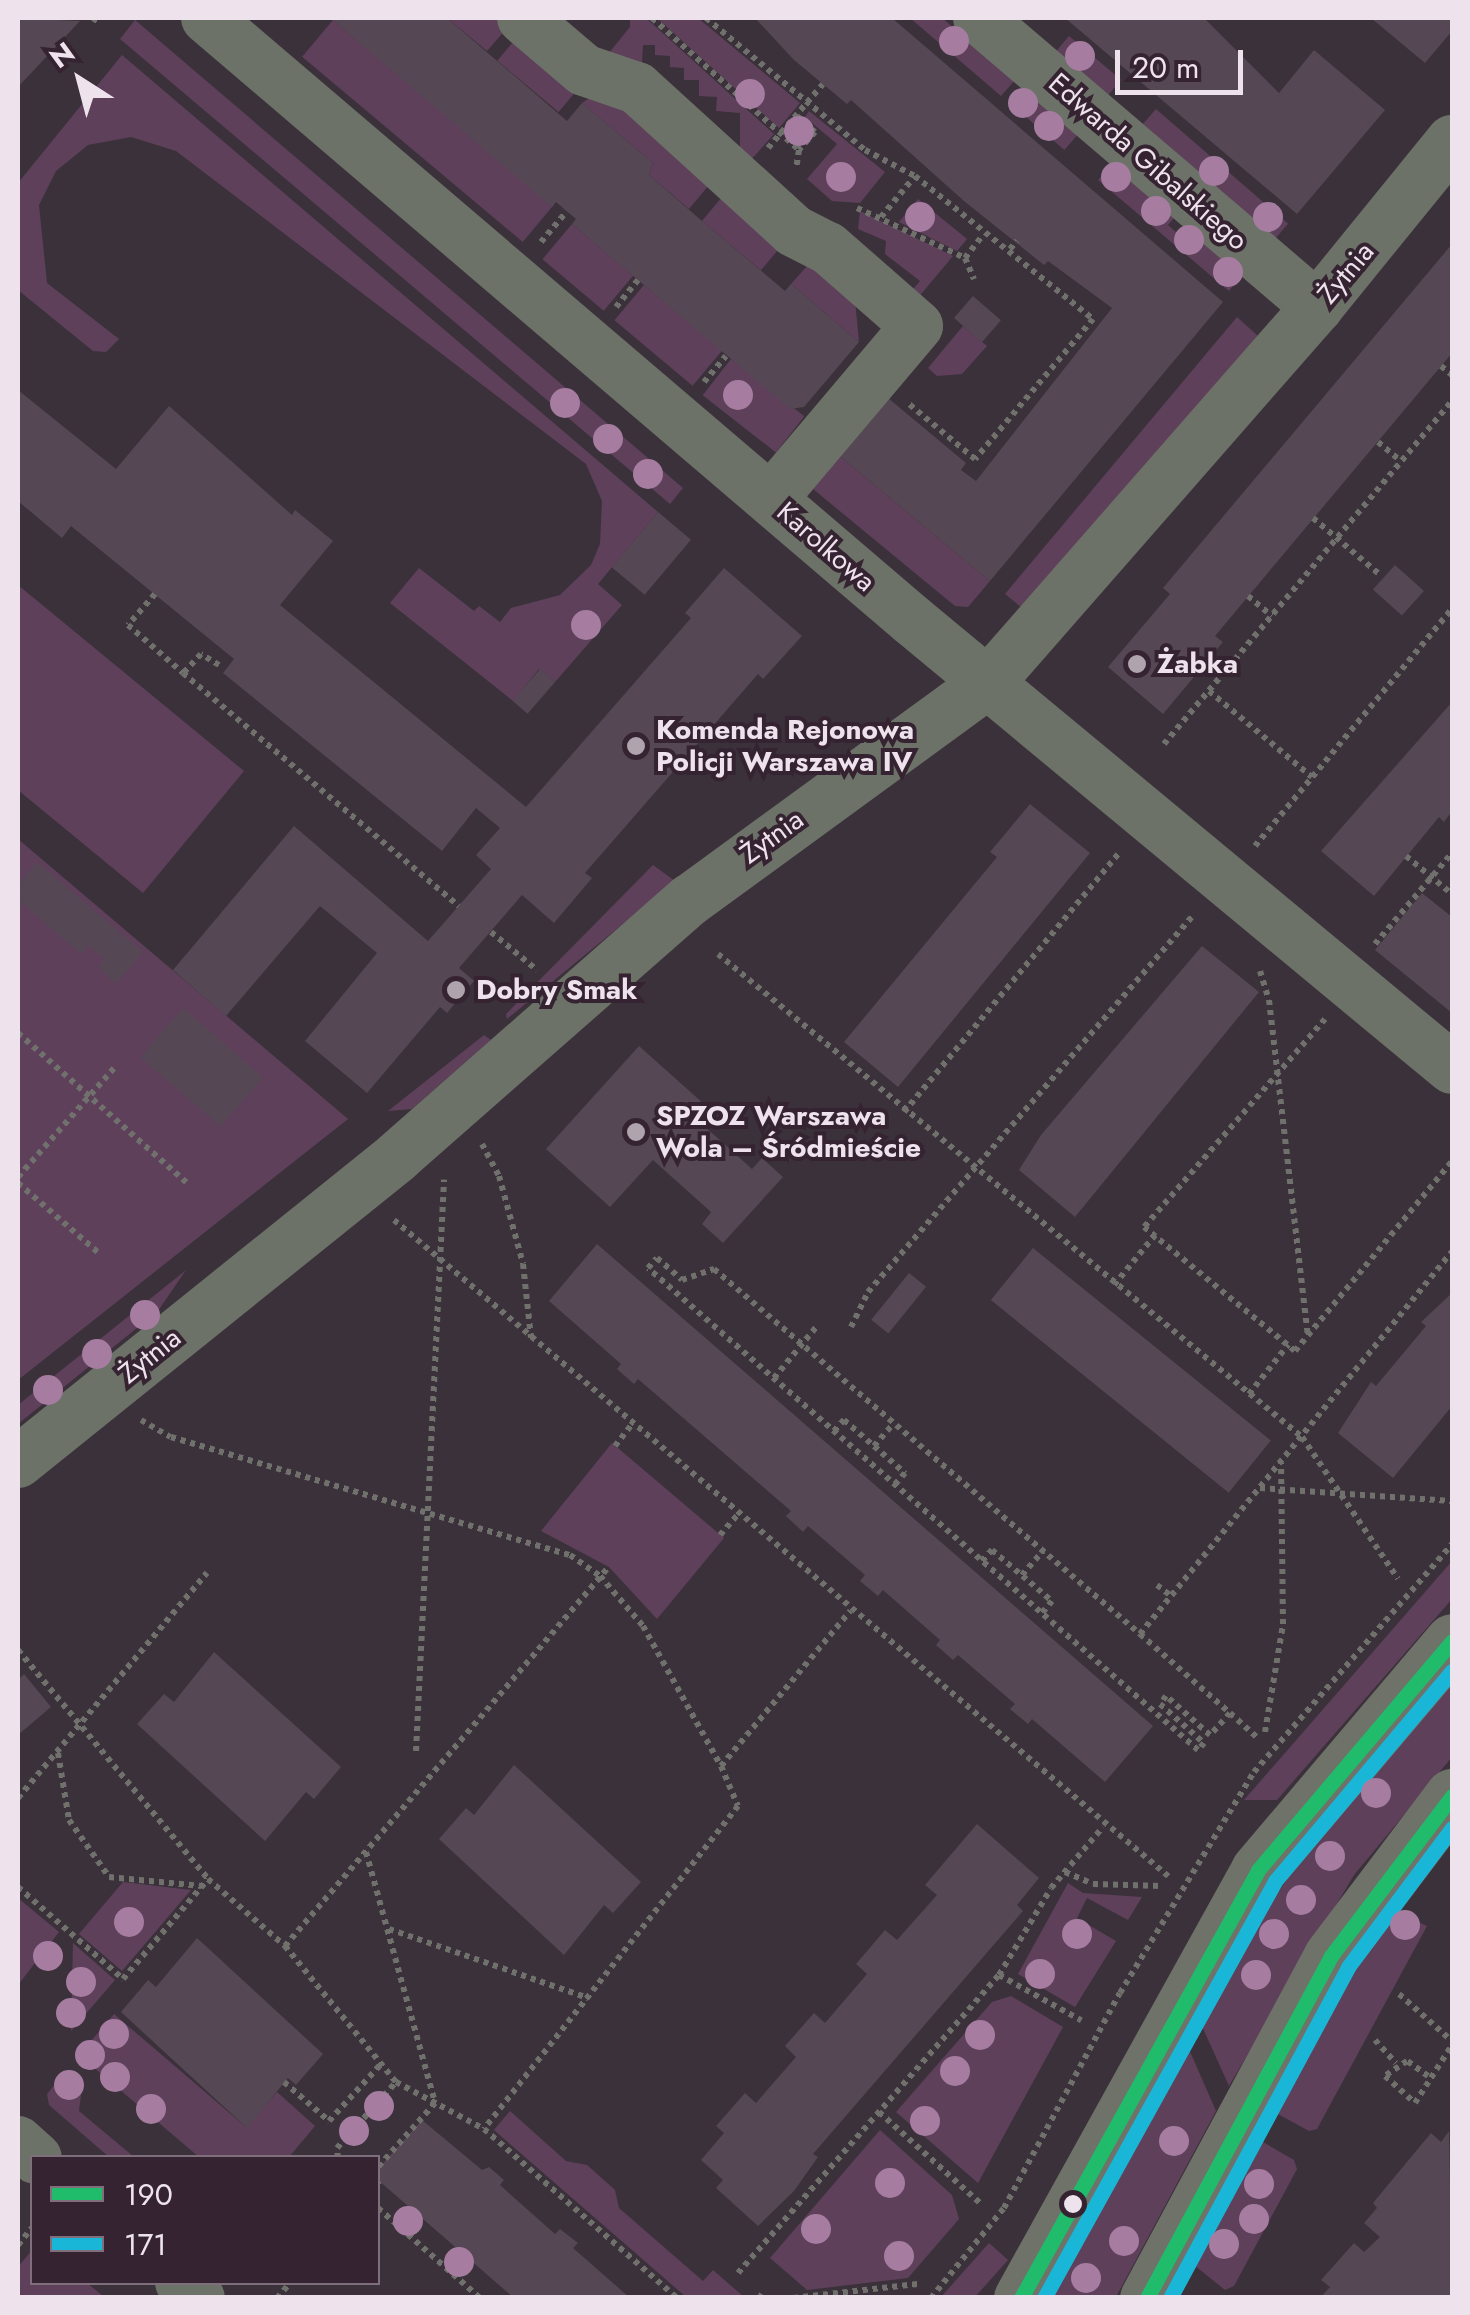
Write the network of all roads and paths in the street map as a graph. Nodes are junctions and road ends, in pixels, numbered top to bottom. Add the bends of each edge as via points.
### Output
1 (523, 18) edge
2 (652, 18) edge
3 (979, 18) edge
4 (230, 25) edge
5 (823, 84) dead end
6 (796, 116) junction
7 (780, 134) junction
8 (1452, 141) edge
9 (799, 150) junction
10 (915, 176) dead end
11 (804, 182) dead end
12 (739, 184) junction
13 (846, 206) dead end
14 (567, 211) dead end
15 (881, 217) junction
16 (984, 235) dead end
17 (1017, 241) dead end
18 (1010, 250) dead end
19 (530, 254) dead end
20 (964, 258) junction
21 (974, 278) dead end
22 (638, 280) dead end
23 (1317, 307) junction
24 (605, 319) dead end
25 (726, 356) dead end
26 (1442, 366) dead end
27 (1452, 375) edge
28 (693, 394) dead end
29 (1452, 401) edge
30 (1378, 442) dead end
31 (1401, 461) junction
32 (771, 499) junction
33 (1313, 518) dead end
34 (1337, 538) junction
35 (1379, 574) dead end
36 (155, 594) dead end
37 (1248, 596) dead end
38 (1452, 609) edge
39 (1272, 616) junction
40 (220, 665) dead end
41 (184, 672) junction
42 (988, 683) junction
43 (1209, 691) junction
44 (1164, 744) dead end
45 (1312, 777) junction
46 (1133, 836) dead end
47 (1254, 846) dead end
48 (1452, 852) edge
49 (1406, 856) dead end
50 (1432, 877) junction
51 (1452, 894) edge
52 (459, 906) dead end
53 (1202, 908) dead end
54 (491, 932) dead end
55 (1367, 953) dead end
56 (718, 954) dead end
57 (1252, 954) dead end
58 (537, 970) dead end
59 (1336, 1006) dead end
60 (18, 1033) edge
61 (114, 1068) dead end
62 (1452, 1068) edge
63 (1276, 1078) junction
64 (88, 1096) junction
65 (904, 1112) junction
66 (476, 1135) dead end
67 (1452, 1161) edge
68 (444, 1164) dead end
69 (973, 1169) junction
70 (18, 1180) edge
71 (187, 1183) dead end
72 (384, 1212) dead end
73 (1154, 1236) junction
74 (1452, 1252) edge
75 (100, 1254) dead end
76 (442, 1261) junction
77 (1114, 1285) junction
78 (817, 1326) dead end
79 (851, 1327) dead end
80 (1308, 1336) junction
81 (531, 1338) junction
82 (802, 1344) junction
83 (1288, 1346) junction
84 (774, 1378) junction
85 (1249, 1394) junction
86 (132, 1414) dead end
87 (894, 1423) junction
88 (632, 1424) junction
89 (834, 1432) junction
90 (1302, 1437) junction
91 (615, 1446) dead end
92 (874, 1446) junction
93 (18, 1462) edge
94 (1280, 1462) junction
95 (895, 1484) junction
96 (1259, 1488) junction
97 (1281, 1490) junction
98 (1340, 1494) junction
99 (1452, 1501) edge
100 (428, 1510) junction
101 (738, 1514) junction
102 (720, 1535) dead end
103 (1043, 1551) junction
104 (982, 1561) junction
105 (608, 1567) dead end
106 (208, 1574) dead end
107 (600, 1576) junction
108 (1022, 1576) junction
109 (1398, 1579) dead end
110 (1157, 1584) dead end
111 (1171, 1596) junction
112 (850, 1610) junction
113 (1042, 1613) junction
114 (1140, 1634) junction
115 (1452, 1640) edge
116 (18, 1650) edge
117 (1230, 1713) junction
118 (83, 1726) junction
119 (416, 1751) dead end
120 (58, 1754) junction
121 (721, 1766) junction
122 (1452, 1796) edge
123 (18, 1798) edge
124 (1103, 1827) junction
125 (366, 1850) junction
126 (1065, 1872) junction
127 (1168, 1876) dead end
128 (205, 1883) junction
129 (1162, 1886) dead end
130 (18, 1888) edge
131 (388, 1929) junction
132 (285, 1946) junction
133 (999, 1975) junction
134 (1399, 1994) dead end
135 (588, 1998) junction
136 (1082, 2020) dead end
137 (1375, 2040) dead end
138 (1452, 2043) edge
139 (381, 2064) junction
140 (1396, 2064) junction
141 (1428, 2076) junction
142 (284, 2082) dead end
143 (396, 2082) junction
144 (435, 2102) junction
145 (879, 2112) junction
146 (484, 2129) junction
147 (338, 2155) edge
148 (380, 2165) edge
149 (982, 2204) dead end
150 (380, 2210) edge
151 (738, 2273) dead end
152 (918, 2284) dead end
153 (480, 2298) edge
154 (677, 2298) edge
155 (794, 2298) edge
156 (1021, 2298) edge
157 (1147, 2298) edge

1 - 12 street via 584,70 636,88
2 - 7 path
3 - 23 street, Edwarda Gibalskiego
4 - 32 street, Karolkowa
5 - 6 path
6 - 7 path
6 - 9 path via 815,132
7 - 9 path
7 - 12 path
8 - 23 street, Żytnia
9 - 11 path via 796,169
10 - 15 path
12 - 32 street via 794,232 828,248 916,326
13 - 15 path
14 - 19 path
15 - 20 path
16 - 20 path
17 - 18 path
20 - 21 path
22 - 24 path
23 - 42 street, Żytnia
25 - 28 path
26 - 27 path
29 - 31 path
30 - 31 path
31 - 34 path
32 - 42 street, Karolkowa
33 - 34 path
34 - 35 path
34 - 39 path
36 - 41 path via 128,625
37 - 39 path
38 - 45 path
39 - 43 path
40 - 41 path via 201,654
41 - 52 path
42 - 62 street, Karolkowa
42 - 93 street, Żytnia via 690,900 397,1157
43 - 44 path
43 - 45 path
45 - 47 path
46 - 65 path
48 - 50 path
49 - 50 path
50 - 51 path
50 - 55 path
53 - 69 path
54 - 58 path
56 - 65 path
57 - 63 path via 1269,1000
59 - 63 path
60 - 64 path
61 - 64 path
63 - 73 path via 1248,1100 1144,1227
63 - 80 path
64 - 70 path
64 - 71 path
65 - 69 path
66 - 81 path via 498,1176 523,1264
67 - 80 path
68 - 76 path
69 - 77 path
69 - 79 path via 868,1292
70 - 75 path
72 - 76 path
73 - 77 path
73 - 83 path
74 - 90 path
76 - 81 path
76 - 100 path
77 - 85 path
78 - 82 path
80 - 83 path via 1295,1351
81 - 88 path
82 - 84 path
82 - 84 path via 714,1269 682,1280 657,1258 648,1268
82 - 87 path
83 - 85 path
84 - 89 path
85 - 90 path
86 - 100 path via 171,1437
87 - 92 path
87 - 103 path
88 - 91 path
88 - 101 path
89 - 92 path via 844,1420
89 - 95 path
90 - 94 path
90 - 98 path
92 - 95 path via 905,1472
94 - 96 path
94 - 97 path
95 - 104 path
96 - 97 path
96 - 111 path
97 - 98 path
97 - 117 path via 1283,1624 1262,1735
98 - 99 path
98 - 109 path
100 - 107 path via 542,1544
100 - 119 path
101 - 102 path
101 - 112 path
103 - 108 path
103 - 114 path
104 - 108 path via 992,1550
104 - 113 path
105 - 107 path
106 - 118 path
107 - 121 path via 644,1626
107 - 125 path
108 - 113 path via 1052,1602
110 - 111 path
111 - 114 path
112 - 121 path
112 - 124 path
113 - 117 path via 1198,1750 1204,1743 1160,1704 1166,1696 1210,1735
114 - 117 path
115 - 156 main road via 1258,1870
116 - 118 path
118 - 120 path
118 - 128 path
120 - 123 path
120 - 128 path via 70,1820 109,1877
121 - 135 path via 738,1806
122 - 157 main road via 1331,1956
124 - 126 path
124 - 127 path
125 - 131 path
125 - 132 path
126 - 129 path via 1092,1884
126 - 133 path
128 - 130 path via 123,1980
128 - 132 path
131 - 135 path
131 - 144 path
132 - 139 path
133 - 136 path
133 - 145 path
134 - 138 path
135 - 146 path
137 - 140 path
138 - 141 path
139 - 142 path via 329,2121
139 - 143 path
140 - 141 path via 1417,2064
140 - 141 path via 1385,2076 1415,2103
143 - 144 path
143 - 147 path
144 - 146 path
144 - 148 path
145 - 149 path
145 - 151 path
146 - 154 path
150 - 153 path
152 - 155 path

